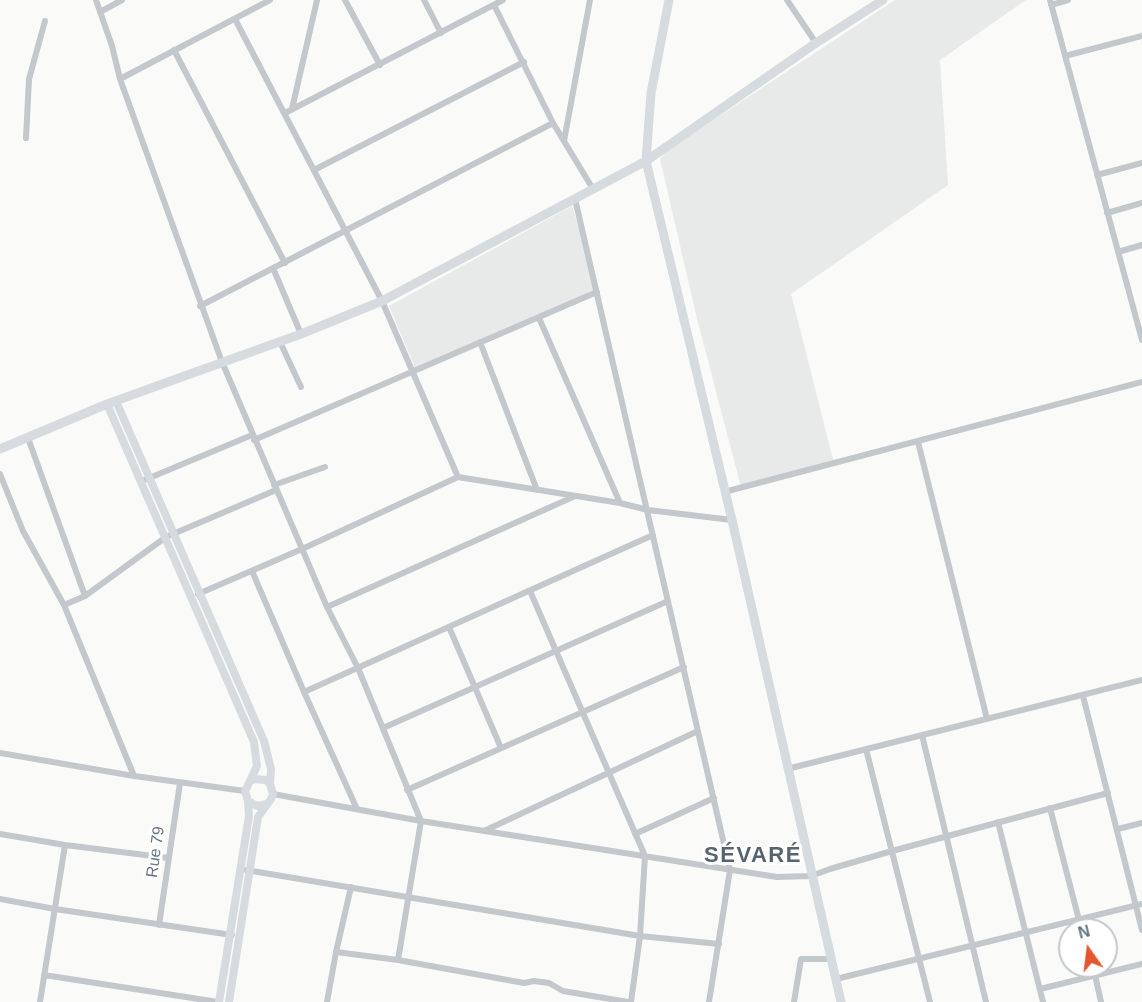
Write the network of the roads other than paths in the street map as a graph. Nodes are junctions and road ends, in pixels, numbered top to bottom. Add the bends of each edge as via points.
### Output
1 (96, 0) edge
2 (122, 0) edge
3 (270, 0) edge
4 (317, 0) edge
5 (345, 0) edge
6 (424, 0) edge
7 (503, 0) edge
8 (590, 0) edge
9 (669, 0) edge
10 (786, 0) edge
11 (883, 0) edge
12 (1068, 0) edge
13 (1050, 2) edge
14 (494, 5) junction
15 (100, 12) junction
16 (235, 18) junction
17 (45, 21) dead end
18 (441, 33) junction
19 (1142, 36) edge
20 (816, 43) junction
21 (174, 50) junction
22 (1065, 56) junction
23 (524, 62) junction
24 (380, 65) junction
25 (120, 79) junction
26 (292, 109) junction
27 (285, 113) junction
28 (553, 123) junction
29 (26, 138) dead end
30 (564, 142) junction
31 (646, 161) junction
32 (1142, 163) edge
33 (314, 170) junction
34 (1097, 175) junction
35 (593, 189) junction
36 (575, 199) junction
37 (1142, 203) edge
38 (1107, 213) junction
39 (347, 231) junction
40 (1142, 245) edge
41 (1118, 252) junction
42 (285, 263) junction
43 (273, 268) junction
44 (597, 292) junction
45 (382, 302) junction
46 (200, 306) junction
47 (539, 318) junction
48 (1140, 324) edge
49 (301, 334) junction
50 (1142, 340) edge
51 (280, 342) junction
52 (480, 342) junction
53 (222, 362) junction
54 (412, 372) junction
55 (1142, 382) edge
56 (301, 387) dead end
57 (112, 402) junction
58 (28, 438) junction
59 (253, 438) junction
60 (918, 442) junction
61 (0, 449) edge
62 (325, 467) dead end
63 (0, 474) edge
64 (458, 477) junction
65 (145, 479) junction
66 (275, 488) junction
67 (537, 490) junction
68 (724, 492) junction
69 (574, 497) junction
70 (620, 504) junction
71 (648, 510) junction
72 (732, 520) junction
73 (169, 535) junction
74 (653, 535) junction
75 (302, 549) junction
76 (252, 571) junction
77 (530, 591) junction
78 (195, 595) junction
79 (85, 596) junction
80 (669, 601) junction
81 (64, 605) junction
82 (327, 607) junction
83 (449, 627) junction
84 (556, 650) junction
85 (684, 667) junction
86 (358, 668) junction
87 (1142, 681) edge
88 (474, 686) junction
89 (304, 692) junction
90 (1083, 696) junction
91 (583, 712) junction
92 (987, 719) junction
93 (383, 728) junction
94 (698, 731) junction
95 (922, 735) junction
96 (501, 748) junction
97 (866, 749) junction
98 (0, 753) edge
99 (787, 769) junction
100 (609, 773) junction
101 (134, 776) junction
102 (250, 781) junction
103 (180, 783) junction
104 (270, 784) junction
105 (407, 790) junction
106 (245, 791) junction
107 (1108, 793) junction
108 (273, 794) junction
109 (714, 798) junction
110 (248, 801) junction
111 (267, 804) junction
112 (1050, 808) junction
113 (357, 809) junction
114 (421, 821) junction
115 (998, 822) junction
116 (1142, 823) edge
117 (1118, 830) junction
118 (483, 831) junction
119 (0, 834) edge
120 (635, 834) junction
121 (945, 836) junction
122 (64, 845) junction
123 (891, 851) junction
124 (645, 856) junction
125 (169, 858) junction
126 (244, 870) junction
127 (730, 870) junction
128 (811, 876) junction
129 (351, 887) junction
130 (408, 897) junction
131 (0, 899) edge
132 (1139, 905) edge
133 (55, 909) junction
134 (1078, 918) edge
135 (1087, 918) edge
136 (159, 925) junction
137 (1058, 925) edge
138 (1142, 930) edge
139 (1026, 933) junction
140 (229, 935) junction
141 (239, 936) junction
142 (640, 936) junction
143 (718, 944) junction
144 (972, 946) junction
145 (336, 952) junction
146 (831, 959) junction
147 (919, 959) junction
148 (398, 960) junction
149 (1142, 964) edge
150 (1118, 970) edge
151 (44, 975) junction
152 (1083, 978) edge
153 (1096, 978) edge
154 (836, 980) junction
155 (1040, 989) junction
156 (40, 1002) edge
157 (219, 1002) edge
158 (229, 1002) edge
159 (327, 1002) edge
160 (629, 1002) edge
161 (709, 1002) edge
162 (794, 1002) edge
163 (841, 1002) edge
164 (930, 1002) edge
165 (987, 1002) edge
166 (1043, 1002) edge
167 (1101, 1002) edge

1 - 15 street
2 - 15 street
3 - 16 street
4 - 26 street
5 - 24 street
6 - 18 street
7 - 14 street
8 - 30 street
9 - 31 main road via 651,93
10 - 20 street
11 - 20 main road
12 - 13 street
13 - 22 street
14 - 18 street
14 - 23 street
15 - 25 street
16 - 21 street
16 - 27 street
17 - 29 street via 29,79
18 - 24 street
19 - 22 street
20 - 31 main road
21 - 25 street
21 - 42 street
22 - 34 street
23 - 28 street
23 - 33 street
24 - 26 street
25 - 46 street
26 - 27 street
27 - 33 street
28 - 30 street
28 - 39 street
30 - 35 street
31 - 35 main road
31 - 68 main road
32 - 34 street
33 - 39 street
34 - 38 street
35 - 36 main road
36 - 44 street
36 - 45 main road
37 - 38 street
38 - 41 street
39 - 42 street
39 - 45 street
40 - 41 street
41 - 48 street
42 - 43 street
43 - 46 street
43 - 49 street
44 - 47 street
44 - 71 street
45 - 49 main road
45 - 54 street
46 - 53 street
47 - 52 street
47 - 70 street
48 - 50 street
49 - 51 main road
51 - 53 main road
51 - 56 street
52 - 54 street
52 - 67 street
53 - 57 main road
53 - 59 street
54 - 59 street
54 - 64 street
55 - 60 street
57 - 58 main road
57 - 65 street
58 - 61 main road
58 - 79 street
59 - 65 street
59 - 66 street
60 - 68 street
60 - 92 street
62 - 66 street
63 - 81 street via 22,531
64 - 67 street
64 - 75 street
65 - 73 street
66 - 73 street
66 - 75 street
67 - 69 street
68 - 72 main road
69 - 70 street
69 - 82 street
70 - 71 street
71 - 72 street
71 - 74 street
72 - 99 main road
73 - 78 street
73 - 79 street
74 - 77 street
74 - 80 street
75 - 76 street
75 - 82 street
76 - 78 street
76 - 89 street
77 - 83 street
77 - 84 street
78 - 102 street via 254,742 257,766
78 - 104 street via 264,741 271,769
79 - 81 street
80 - 84 street
80 - 85 street
81 - 101 street
82 - 86 street
83 - 86 street
83 - 88 street
84 - 88 street
84 - 91 street
85 - 91 street
85 - 94 street
86 - 89 street
86 - 93 street
87 - 90 street
88 - 93 street
88 - 96 street
89 - 113 street
90 - 92 street
90 - 107 street
91 - 96 street
91 - 100 street
92 - 95 street
93 - 105 street
94 - 100 street
94 - 109 street
95 - 97 street
95 - 121 street
96 - 105 street
97 - 99 street
97 - 123 street
98 - 101 street
99 - 128 main road
100 - 118 street
100 - 120 street
101 - 103 street
102 - 104 street via 261,778
102 - 106 street
103 - 106 street
103 - 125 street, Rue 79
104 - 108 street
105 - 114 street
106 - 110 street
107 - 112 street
107 - 117 street
108 - 111 street
108 - 113 street
109 - 120 street
109 - 127 street
110 - 111 street via 257,806
110 - 126 street
111 - 126 street via 258,817
112 - 115 street
112 - 134 street
113 - 114 street
114 - 118 street
114 - 130 street
115 - 121 street
115 - 139 street
116 - 117 street
117 - 132 street
118 - 124 street
119 - 122 street
120 - 124 street
121 - 123 street
121 - 144 street
122 - 125 street
122 - 133 street
123 - 128 street
123 - 147 street
124 - 127 street
124 - 142 street
125 - 136 street, Rue 79
126 - 129 street
126 - 140 street
126 - 141 street
127 - 128 street via 777,877
127 - 143 street
128 - 146 main road
129 - 130 street
129 - 145 street
130 - 142 street
130 - 148 street
131 - 133 street
132 - 135 street
132 - 138 street
133 - 136 street
133 - 151 street
136 - 140 street
137 - 139 street
139 - 144 street
139 - 155 street
140 - 141 street
140 - 157 street
141 - 158 street
142 - 143 street
142 - 160 street
143 - 161 street
144 - 147 street
144 - 165 street
145 - 148 street
145 - 159 street
146 - 154 main road
146 - 162 street via 801,958
147 - 154 street
147 - 164 street
148 - 160 street via 524,984 549,983 563,991
149 - 150 street
151 - 156 street
151 - 157 street
152 - 155 street
153 - 167 street
154 - 163 main road
155 - 166 street

